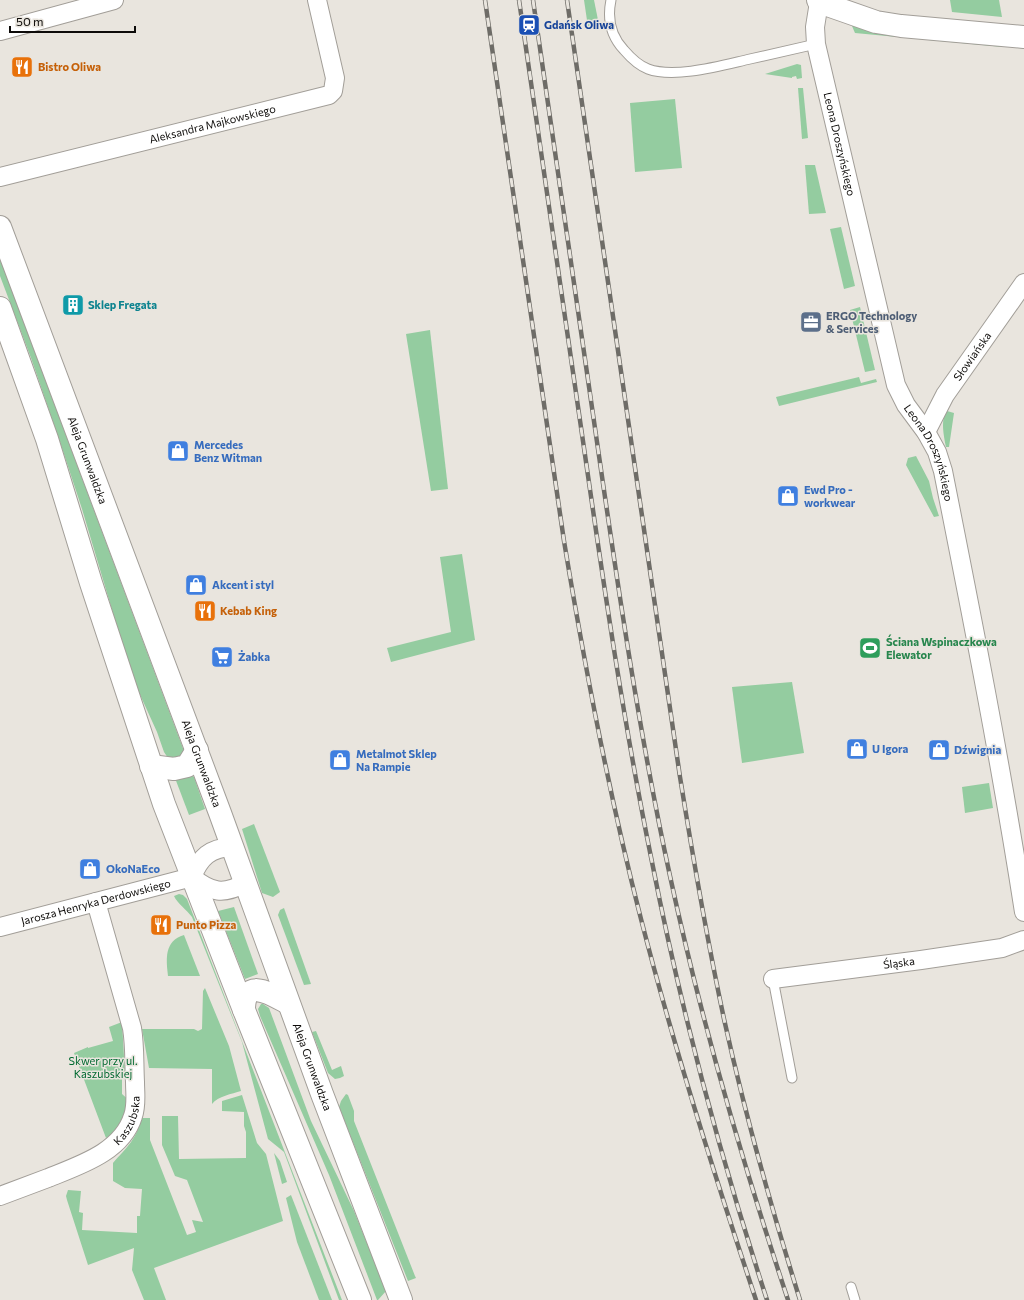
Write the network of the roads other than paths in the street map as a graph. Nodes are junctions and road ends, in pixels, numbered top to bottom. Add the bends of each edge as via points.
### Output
1 (114, 0) edge
2 (317, 0) edge
3 (611, 0) edge
4 (818, 1) edge
5 (0, 31) edge
6 (1024, 36) edge
7 (816, 44) junction
8 (0, 177) edge
9 (0, 226) edge
10 (1024, 283) edge
11 (0, 308) edge
12 (926, 432) junction
13 (197, 750) junction
14 (151, 766) junction
15 (232, 847) junction
16 (192, 877) junction
17 (245, 883) junction
18 (96, 902) junction
19 (1024, 912) edge
20 (0, 927) edge
21 (1024, 940) edge
22 (773, 979) joint
23 (288, 1003) junction
24 (244, 1010) junction
25 (792, 1078) dead end
26 (0, 1196) edge
27 (851, 1288) dead end
28 (360, 1300) edge
29 (401, 1300) edge
30 (855, 1300) edge

1 - 5 street
2 - 8 street, Aleksandra Majkowskiego via 335,78 333,91 329,94
3 - 7 lane via 610,26 617,43 648,69 671,72 708,69
4 - 6 main road via 876,22
4 - 7 street, Leona Droszyńskiego
7 - 12 street, Leona Droszyńskiego via 896,385 906,405
9 - 13 main road, Aleja Grunwaldzka
10 - 12 street, Słowiańska via 945,396
11 - 14 main road via 47,439
12 - 19 street, Leona Droszyńskiego via 937,452 944,478 986,688
13 - 14 main road via 188,766 174,770
13 - 15 main road, Aleja Grunwaldzka
14 - 16 main road
15 - 16 street via 223,847 206,854 200,860
15 - 17 main road, Aleja Grunwaldzka
16 - 17 street via 208,888 218,891 234,889
16 - 18 street, Jarosza Henryka Derdowskiego
16 - 24 main road
17 - 23 main road, Aleja Grunwaldzka
18 - 20 street, Jarosza Henryka Derdowskiego
18 - 26 street, Kaszubska via 134,1041 135,1106 130,1124 117,1142 103,1154
21 - 22 street, Śląska via 1002,948
22 - 25 lane
23 - 24 main road via 263,990 257,990 246,996
23 - 29 main road, Aleja Grunwaldzka
24 - 28 main road
27 - 30 lane

